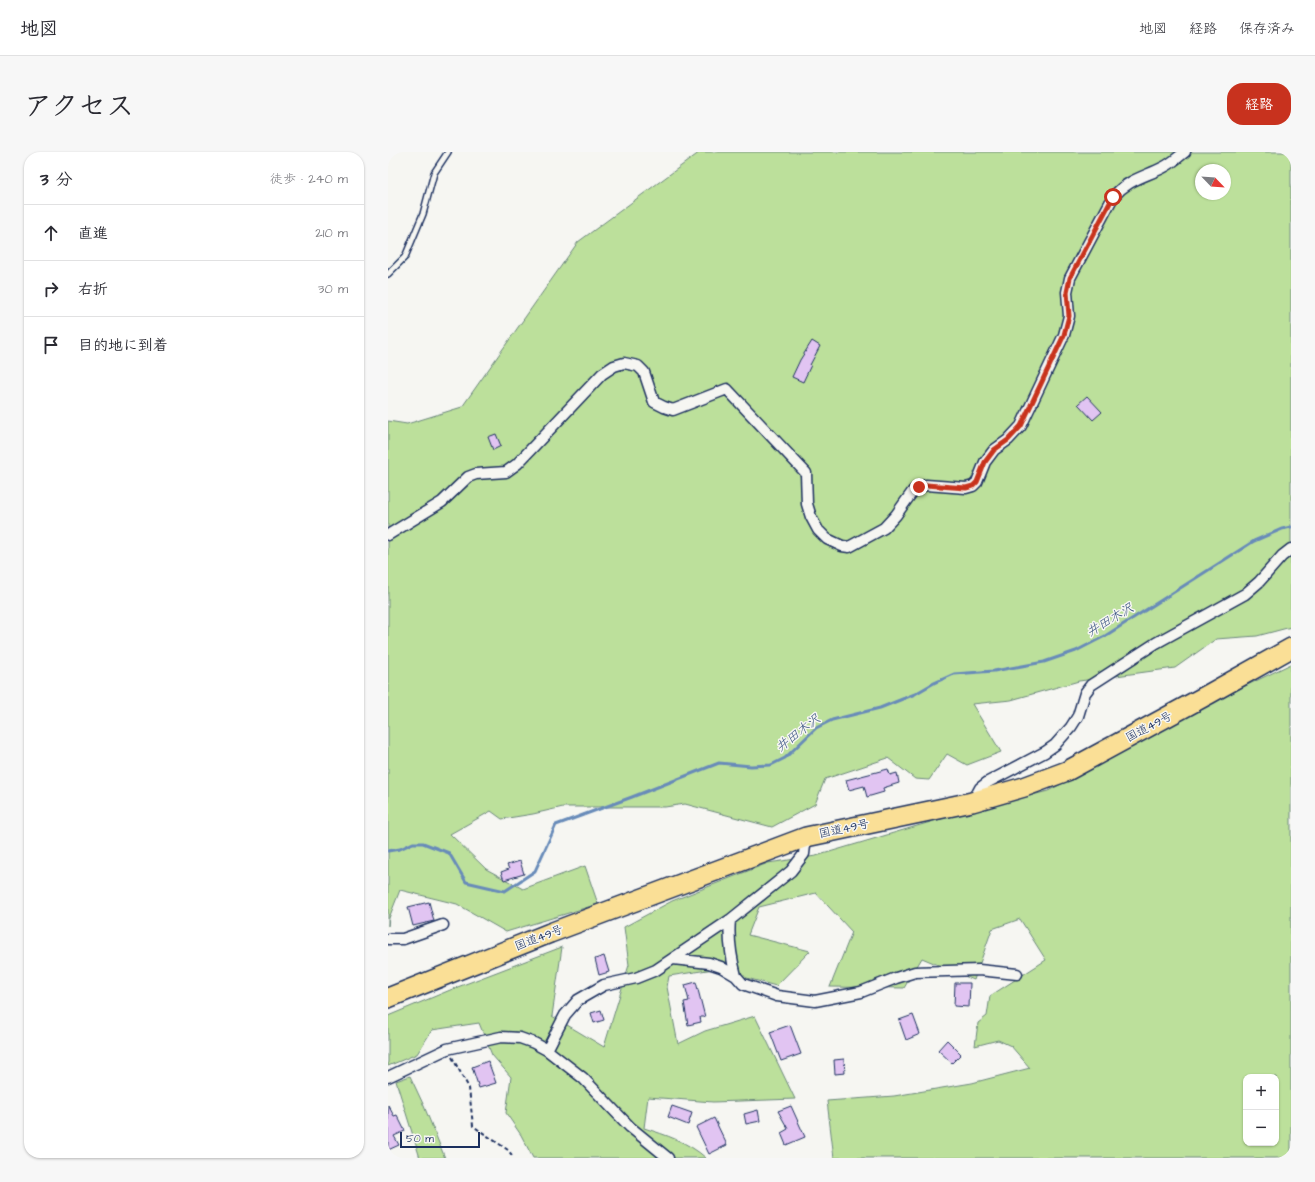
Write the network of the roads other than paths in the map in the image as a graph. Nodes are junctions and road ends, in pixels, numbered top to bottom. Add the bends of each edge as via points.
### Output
1 (448, 152) edge
2 (1185, 152) edge
3 (388, 274) edge
4 (388, 535) edge
5 (1291, 549) edge
6 (1291, 648) edge
7 (972, 802) junction
8 (806, 837) junction
9 (730, 920) junction
10 (442, 925) dead end
11 (388, 939) edge
12 (673, 959) junction
13 (1017, 974) dead end
14 (736, 976) junction
15 (388, 998) edge
16 (547, 1050) junction
17 (388, 1077) edge
18 (668, 1158) edge

1 - 3 lane via 434,173 423,214 405,257
2 - 4 street via 1165,167 1142,176 1120,189 1113,197 1070,278 1067,292 1069,316 1064,335 1021,426 994,450 985,462 977,482 966,488 926,485 919,487 884,528 849,546 842,546 827,539 818,530 807,504 806,473 726,388 673,410 664,408 654,402 644,372 638,366 624,363 602,374 517,464 506,472 468,477 442,502
5 - 7 street via 1245,594 1156,643 1091,685 1085,694 1078,716 1055,745 988,782 980,788
6 - 7 highway, 国道49号 via 1067,771
7 - 8 highway, 国道49号
8 - 9 street via 804,854 791,871
8 - 15 highway, 国道49号 via 550,933
9 - 12 street
9 - 14 street via 728,936
10 - 11 street via 403,939
12 - 14 street via 709,963
12 - 16 street via 656,970 636,978 604,985 578,1000 565,1015
13 - 14 street via 979,970 916,972 861,992 815,1001 777,996 743,984
16 - 17 street via 520,1038 501,1037 447,1049
16 - 18 street via 583,1078 630,1127

